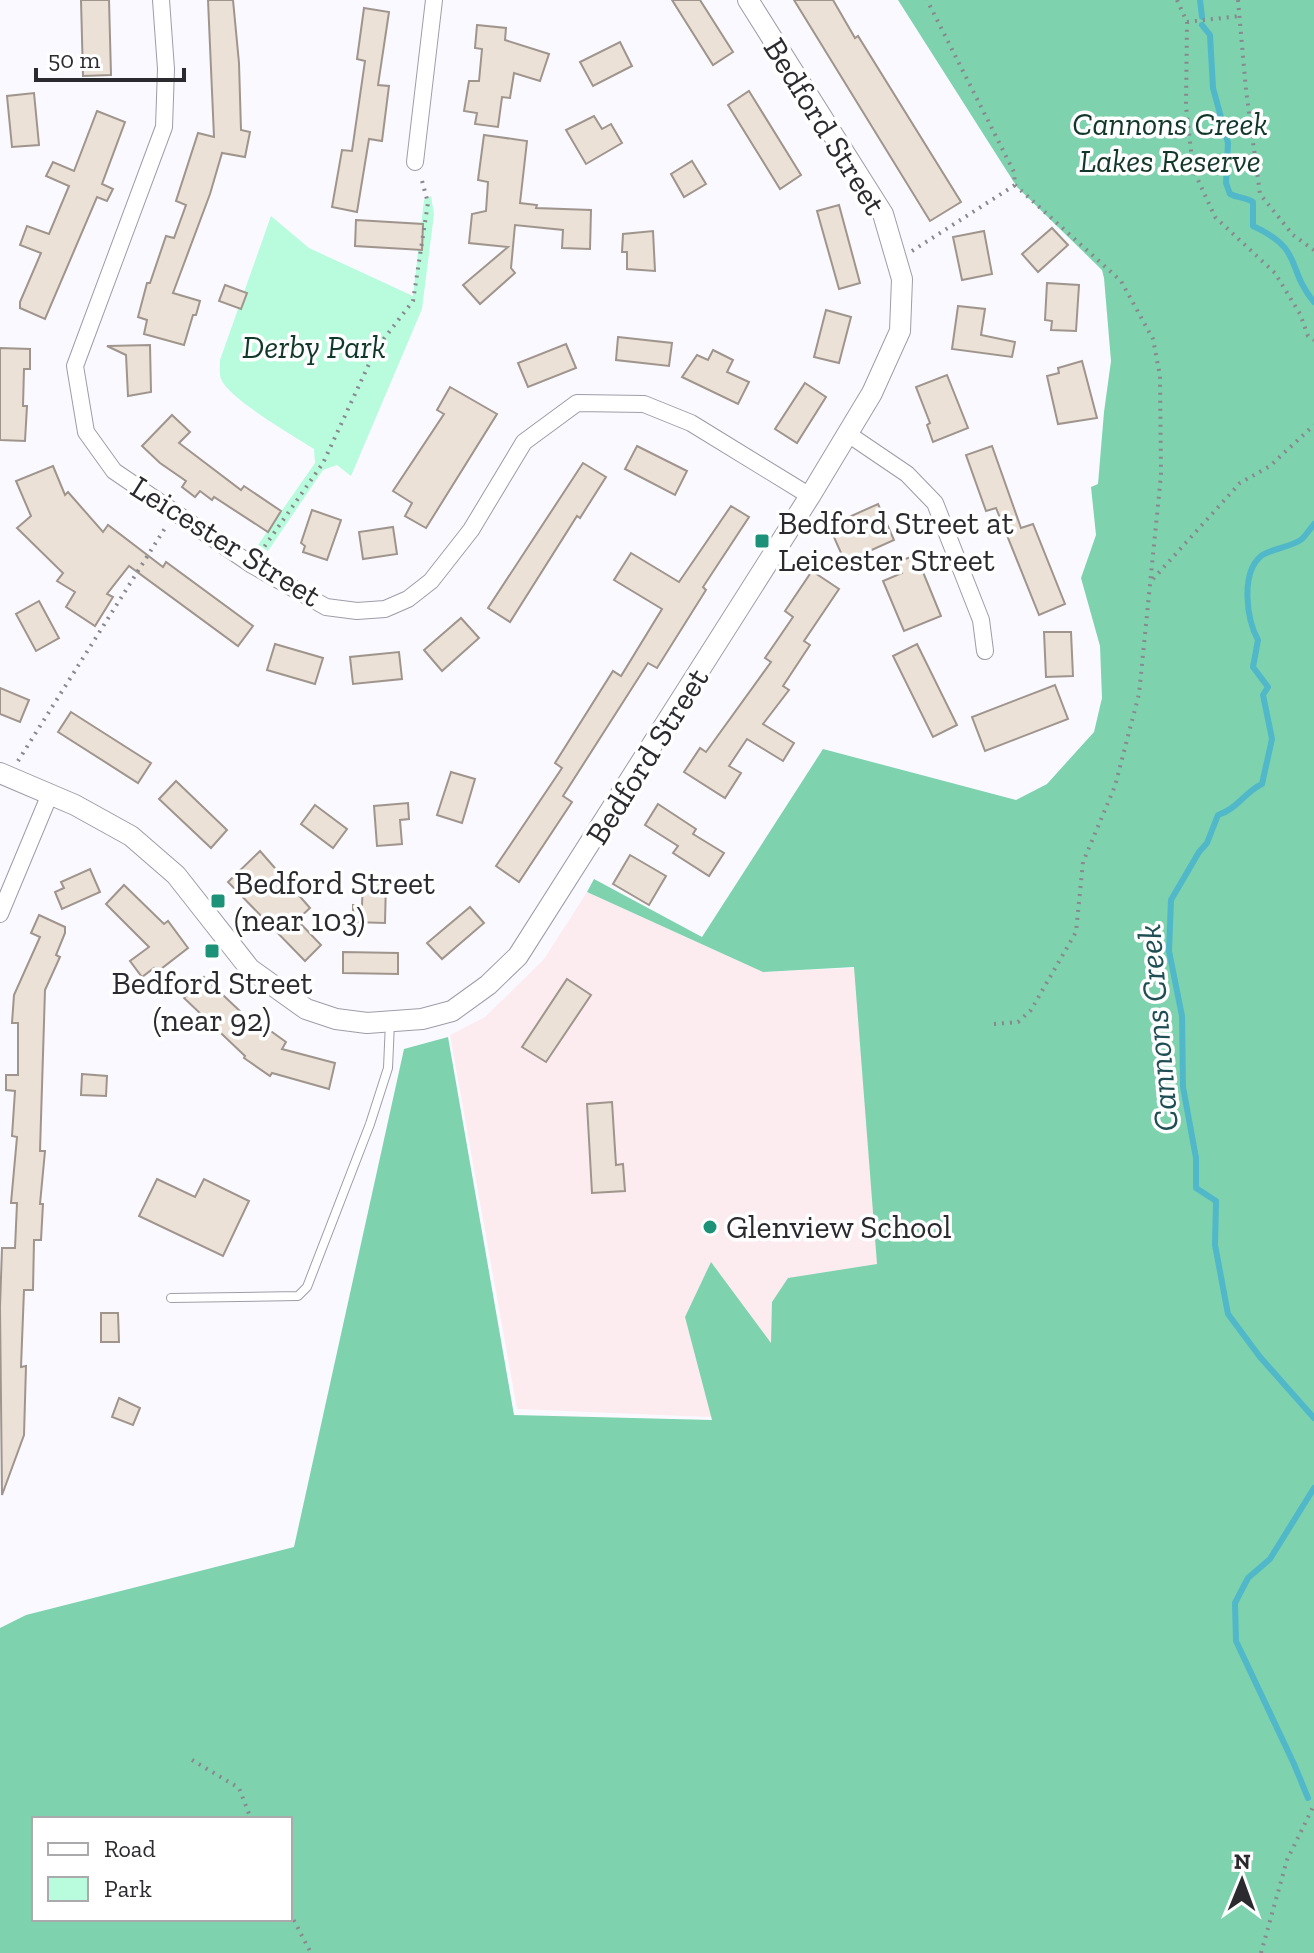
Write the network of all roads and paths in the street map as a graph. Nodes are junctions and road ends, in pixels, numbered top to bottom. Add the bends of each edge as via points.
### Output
1 (161, 0) edge
2 (434, 0) edge
3 (748, 0) edge
4 (927, 0) edge
5 (1177, 0) edge
6 (1238, 0) edge
7 (1240, 16) junction
8 (1187, 22) junction
9 (415, 162) joint
10 (1015, 185) junction
11 (1314, 250) edge
12 (896, 260) junction
13 (1314, 340) edge
14 (1314, 425) edge
15 (848, 434) junction
16 (810, 496) junction
17 (175, 512) junction
18 (252, 565) junction
19 (1151, 581) junction
20 (985, 651) dead end
21 (4, 774) edge
22 (50, 794) junction
23 (0, 914) edge
24 (390, 1022) junction
25 (994, 1024) dead end
26 (171, 1298) dead end
27 (192, 1760) dead end
28 (1314, 1805) edge
29 (250, 1817) edge
30 (292, 1917) edge
31 (311, 1953) edge
32 (1261, 1953) edge

1 - 17 street, Leicester Street via 164,127 75,366 86,432 114,471
2 - 9 street
3 - 12 street, Bedford Street via 883,214
4 - 10 path via 1014,172
5 - 8 path
6 - 7 path
7 - 8 path
7 - 11 path via 1260,194 1293,235
8 - 13 path via 1186,106 1193,169 1215,217 1275,273
9 - 18 path via 428,203 413,301 376,349 323,463
10 - 12 path
10 - 19 path via 1121,281 1153,339 1160,376 1161,475
12 - 15 street, Bedford Street via 902,279 900,331
14 - 19 path via 1270,466 1240,483
15 - 16 street, Bedford Street
15 - 20 street via 907,474 935,503 981,620
16 - 18 street, Leicester Street via 691,423 644,404 577,403 524,442 471,530 431,581 408,599 385,609 326,607
16 - 24 street, Bedford Street via 518,956 452,1011
17 - 18 street, Leicester Street
17 - 21 path
19 - 25 path via 1139,694 1115,786 1083,862 1076,932 1031,1010 1018,1022
21 - 22 street, Bedford Street
22 - 23 street
22 - 24 street, Bedford Street via 106,820 144,846 176,875 250,969 306,1009 336,1019
24 - 26 lane via 388,1068 307,1287 298,1296
27 - 29 path via 239,1788
28 - 32 path via 1287,1860
30 - 31 path

